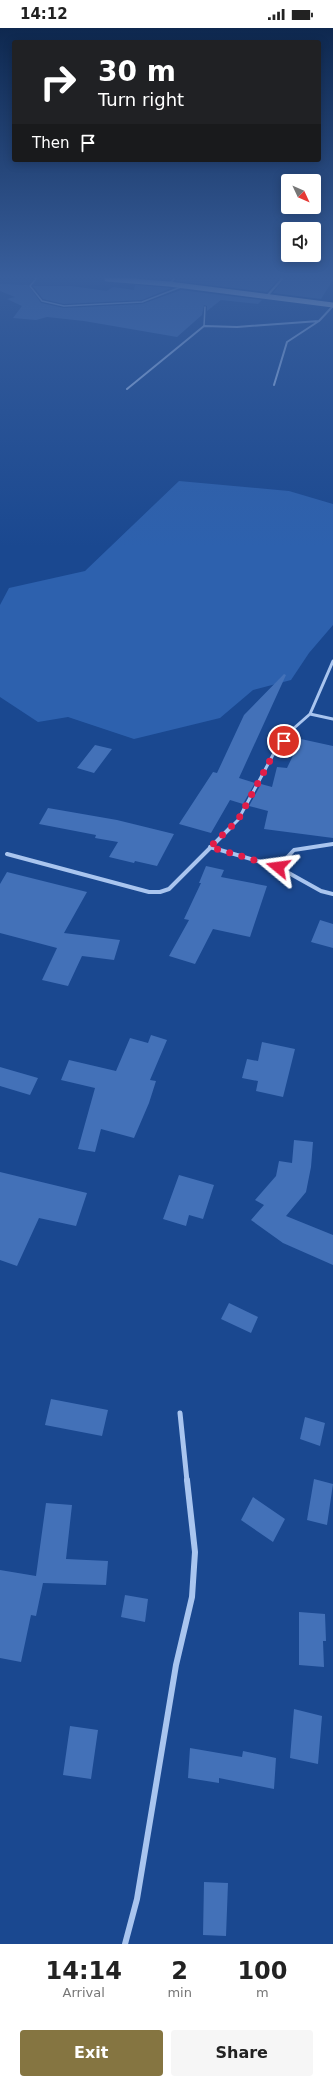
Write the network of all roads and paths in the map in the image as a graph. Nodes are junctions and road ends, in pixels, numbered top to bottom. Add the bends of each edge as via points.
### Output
1 (152, 368) edge
2 (279, 368) edge
3 (274, 385) dead end
4 (127, 389) dead end
5 (333, 661) edge
6 (310, 714) junction
7 (333, 719) edge
8 (333, 844) edge
9 (210, 847) junction
10 (7, 854) dead end
11 (278, 867) junction
12 (333, 894) edge
13 (180, 1413) dead end
14 (125, 1944) edge

1 - 4 street
2 - 3 street
5 - 6 street
6 - 7 street
6 - 9 street via 293,729 274,753 238,820
8 - 11 street via 294,850
9 - 10 street via 168,889 160,892 149,892
9 - 11 street
11 - 12 street via 321,891
13 - 14 street via 195,1552 192,1597 176,1665 137,1899

